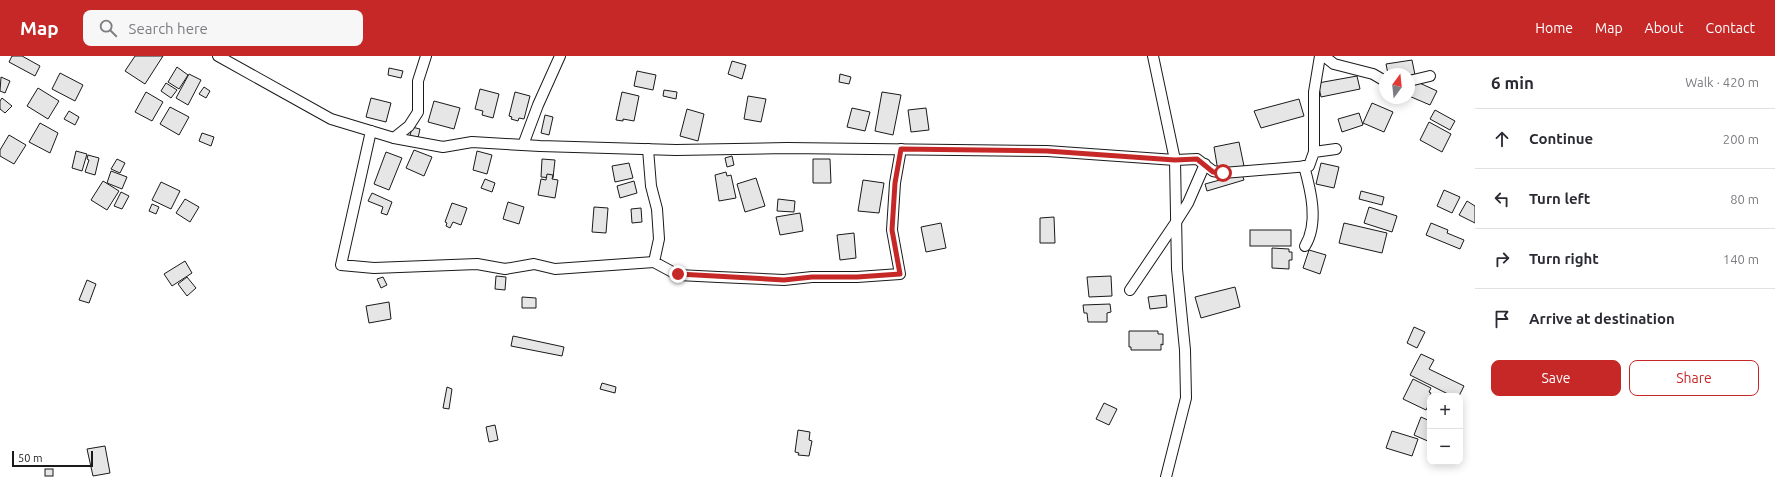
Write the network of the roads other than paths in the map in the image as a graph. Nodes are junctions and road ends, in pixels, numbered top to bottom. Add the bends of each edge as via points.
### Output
1 (218, 56) edge
2 (426, 56) edge
3 (560, 56) edge
4 (1153, 56) edge
5 (1320, 56) edge
6 (1324, 56) edge
7 (1430, 76) dead end
8 (1379, 78) edge
9 (1415, 79) edge
10 (371, 132) junction
11 (394, 138) junction
12 (523, 145) junction
13 (648, 149) junction
14 (901, 149) junction
15 (1336, 149) dead end
16 (1314, 152) junction
17 (1175, 160) junction
18 (1205, 164) junction
19 (1304, 166) junction
20 (1176, 222) junction
21 (1305, 246) dead end
22 (654, 262) junction
23 (1130, 290) dead end
24 (1166, 477) edge

1 - 10 street via 331,119
2 - 11 street via 418,81 418,112 409,126
3 - 12 street
4 - 17 street
5 - 16 street via 1314,92
6 - 8 street via 1334,64
7 - 9 street
10 - 11 street
10 - 22 street via 341,265 374,268 477,264 505,269 534,264 555,269
11 - 12 street via 443,147 472,142
12 - 13 street
13 - 14 street
13 - 22 street via 659,239
14 - 17 street via 1047,151
14 - 22 street via 895,183 892,230 900,274 784,280 678,274
15 - 16 street
16 - 19 street via 1309,166
17 - 18 street via 1197,159
17 - 20 street
18 - 19 street via 1213,172 1223,173
18 - 20 street via 1188,203
19 - 21 street via 1311,190 1313,213 1310,237
20 - 23 street
20 - 24 street via 1177,269 1186,350 1186,398

